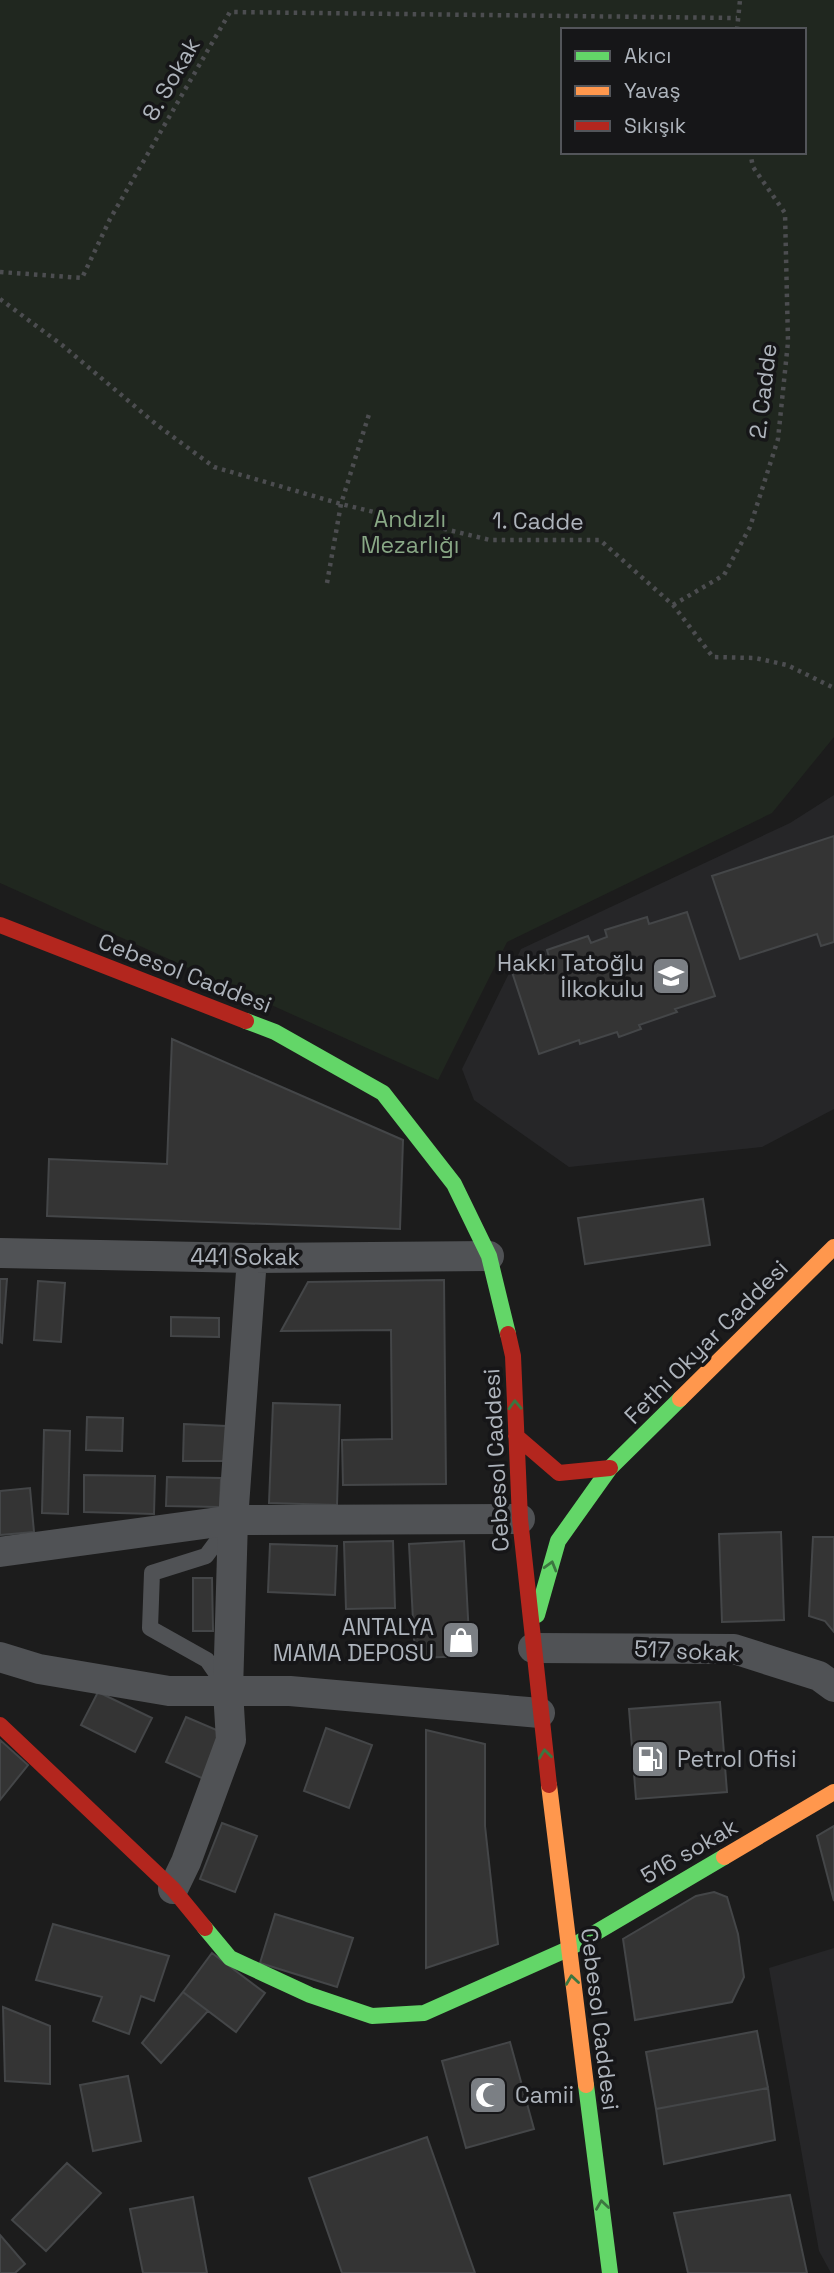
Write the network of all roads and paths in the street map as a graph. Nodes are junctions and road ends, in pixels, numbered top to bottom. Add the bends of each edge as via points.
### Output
1 (740, 0) edge
2 (737, 18) junction
3 (737, 28) edge
4 (750, 154) edge
5 (0, 272) edge
6 (0, 299) edge
7 (370, 411) dead end
8 (341, 504) junction
9 (327, 583) dead end
10 (673, 605) junction
11 (834, 688) edge
12 (0, 925) edge
13 (834, 1247) edge
14 (0, 1253) edge
15 (489, 1256) junction
16 (252, 1258) junction
17 (516, 1436) junction
18 (610, 1468) junction
19 (520, 1519) junction
20 (233, 1520) junction
21 (0, 1552) edge
22 (532, 1640) junction
23 (0, 1657) edge
24 (834, 1687) edge
25 (228, 1691) junction
26 (540, 1713) junction
27 (0, 1725) edge
28 (834, 1792) edge
29 (173, 1889) junction
30 (568, 1949) junction
31 (610, 2273) edge

1 - 2 path
2 - 3 path
2 - 5 path, 8. Sokak via 230,12 110,219 82,278
4 - 10 path, 2. Cadde via 753,167 785,213 788,342 778,439 750,527 724,575
6 - 8 path, 1. Cadde via 214,467
7 - 8 path
8 - 9 path
8 - 10 path, 1. Cadde via 490,540 600,540
10 - 11 path, 1. Cadde via 713,656 787,665
12 - 15 main road, Cebesol Caddesi via 275,1032 383,1093 454,1184
13 - 18 main road, Fethi Okyar Caddesi
14 - 16 street, 441 Sokak
15 - 16 street, 441 Sokak
17 -> 15 main road, Cebesol Caddesi via 513,1356
16 - 20 street
17 - 18 main road via 559,1473
17 - 19 main road, Cebesol Caddesi
22 -> 18 main road, Fethi Okyar Caddesi via 558,1541
19 - 20 street
19 - 22 main road, Cebesol Caddesi
20 - 21 street
20 - 25 street
20 - 25 lane via 206,1556 152,1573 151,1586 150,1628 207,1660
22 - 24 street, 517 sokak via 734,1649 819,1676
22 - 26 main road, Cebesol Caddesi
23 - 25 street via 39,1669 169,1691
25 - 26 street via 290,1691
25 - 29 street via 231,1740
30 -> 26 main road, Cebesol Caddesi
27 - 29 main road, 516 sokak
28 - 30 main road, 516 sokak
29 - 30 main road, 516 sokak via 230,1958 310,1996 372,2015 424,2013
31 -> 30 main road, Cebesol Caddesi

